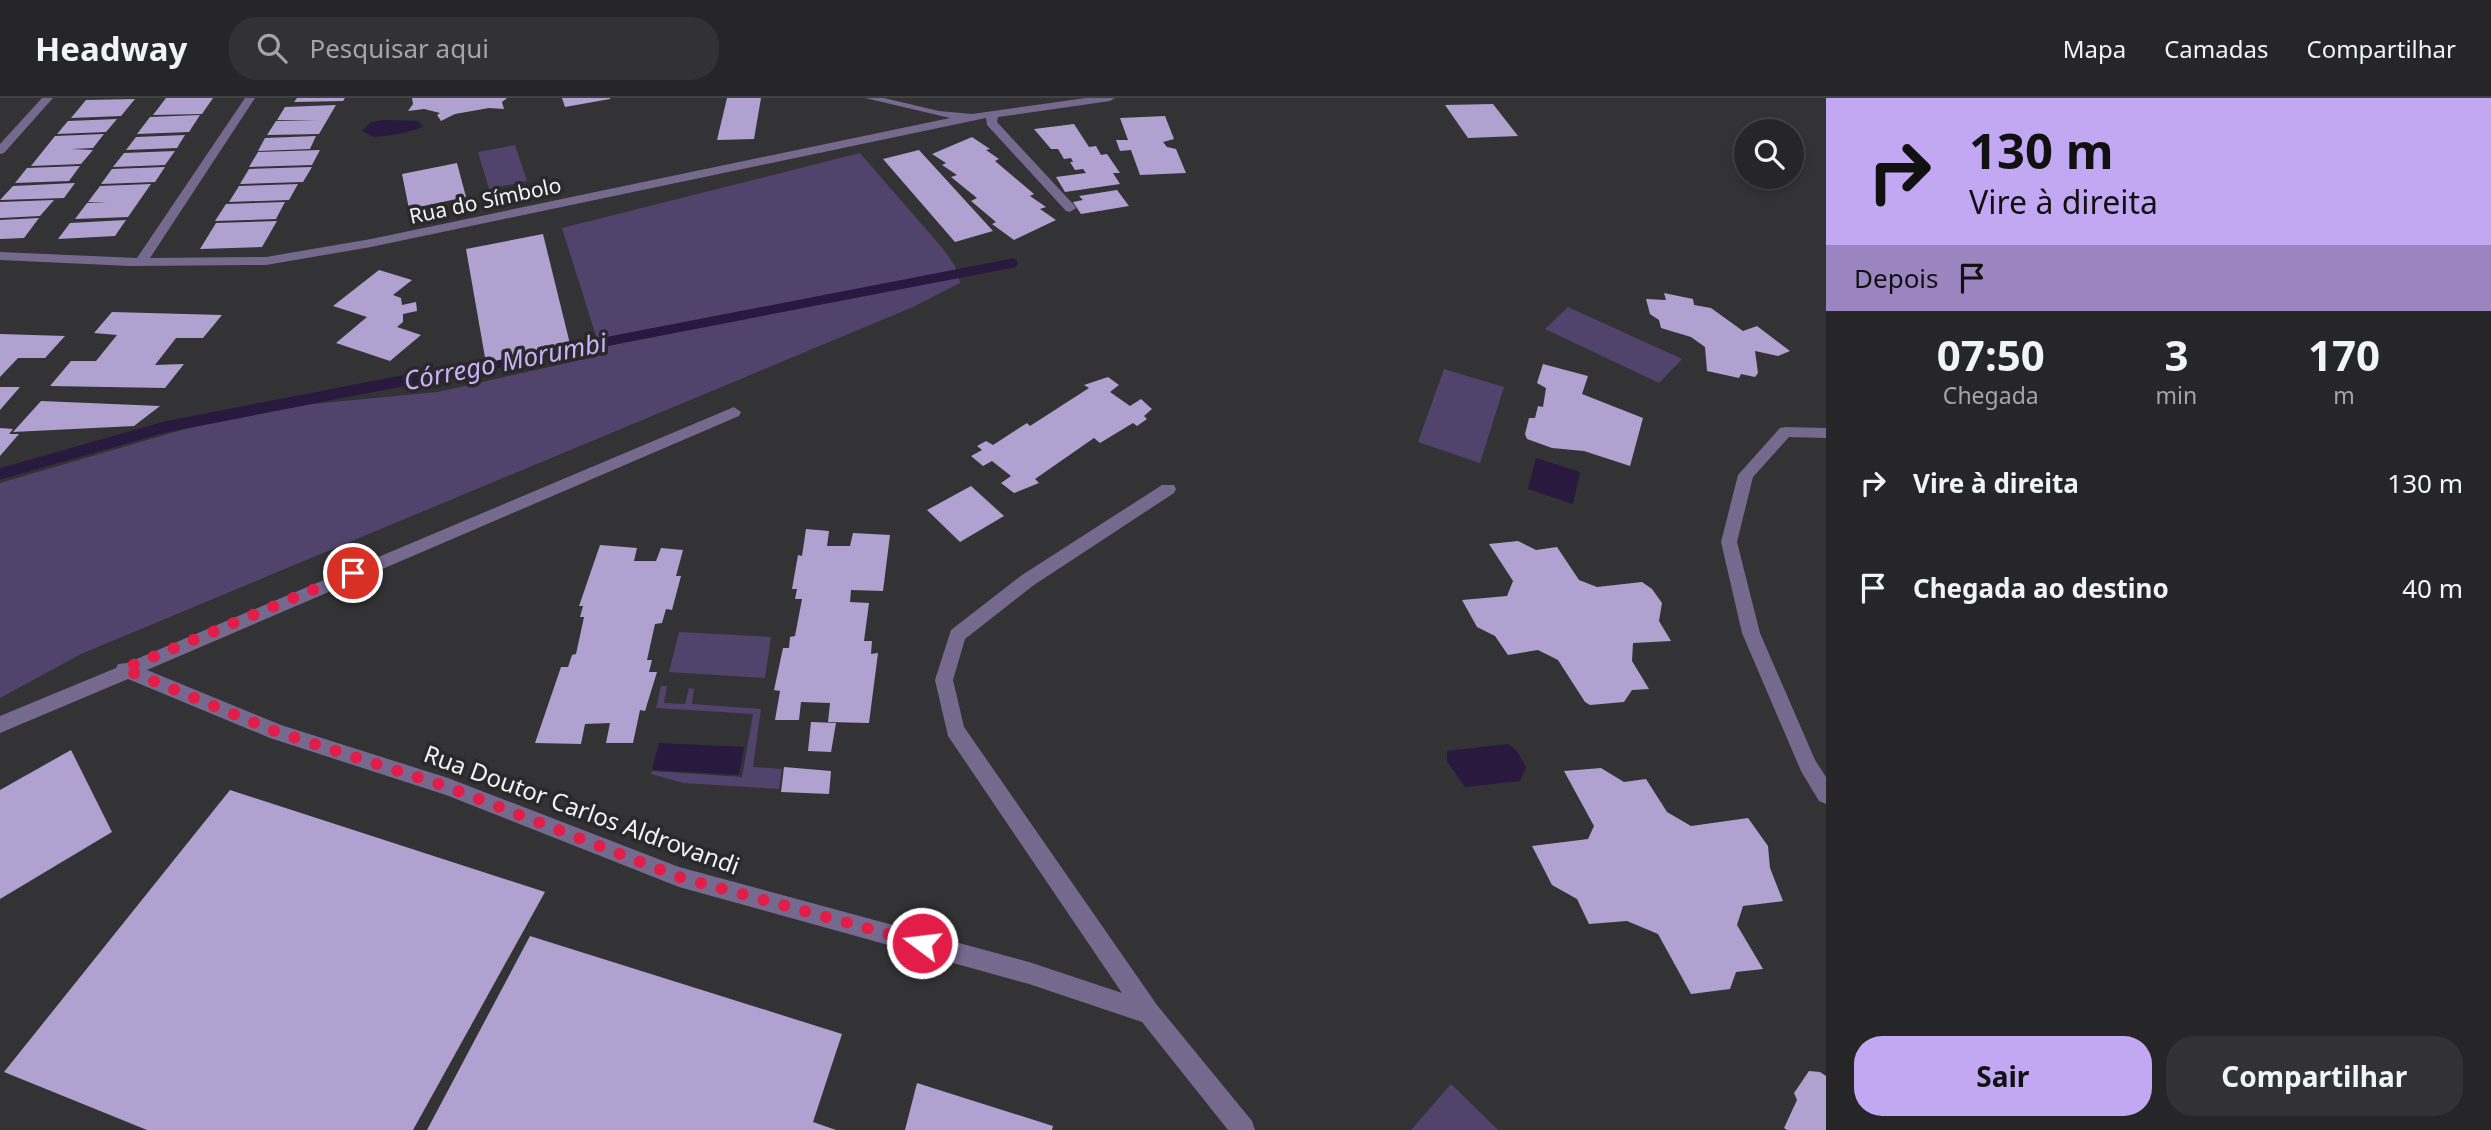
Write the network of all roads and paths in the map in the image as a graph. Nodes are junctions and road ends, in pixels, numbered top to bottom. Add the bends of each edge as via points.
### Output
1 (48, 98) edge
2 (250, 98) edge
3 (870, 98) edge
4 (1110, 98) edge
5 (993, 113) junction
6 (972, 117) junction
7 (0, 151) edge
8 (1070, 208) dead end
9 (0, 256) edge
10 (141, 262) junction
11 (734, 412) dead end
12 (1826, 433) edge
13 (1168, 489) dead end
14 (124, 669) junction
15 (0, 725) edge
16 (1826, 795) edge
17 (1149, 1013) junction
18 (1242, 1130) edge

1 - 7 street
2 - 10 street
3 - 6 street
4 - 5 street, Rua do Símbolo
5 - 6 street, Rua do Símbolo
5 - 8 street via 991,123
6 - 10 street, Rua do Símbolo via 371,243 266,261
9 - 10 street, Rua do Símbolo
11 - 14 street
12 - 16 street via 1785,432 1745,475 1729,542 1751,633 1808,765
13 - 17 street via 1028,580 957,635 944,680 955,730
14 - 15 street
14 - 17 street, Rua Doutor Carlos Aldrovandi via 277,732 448,787 679,877 1029,973
17 - 18 street

